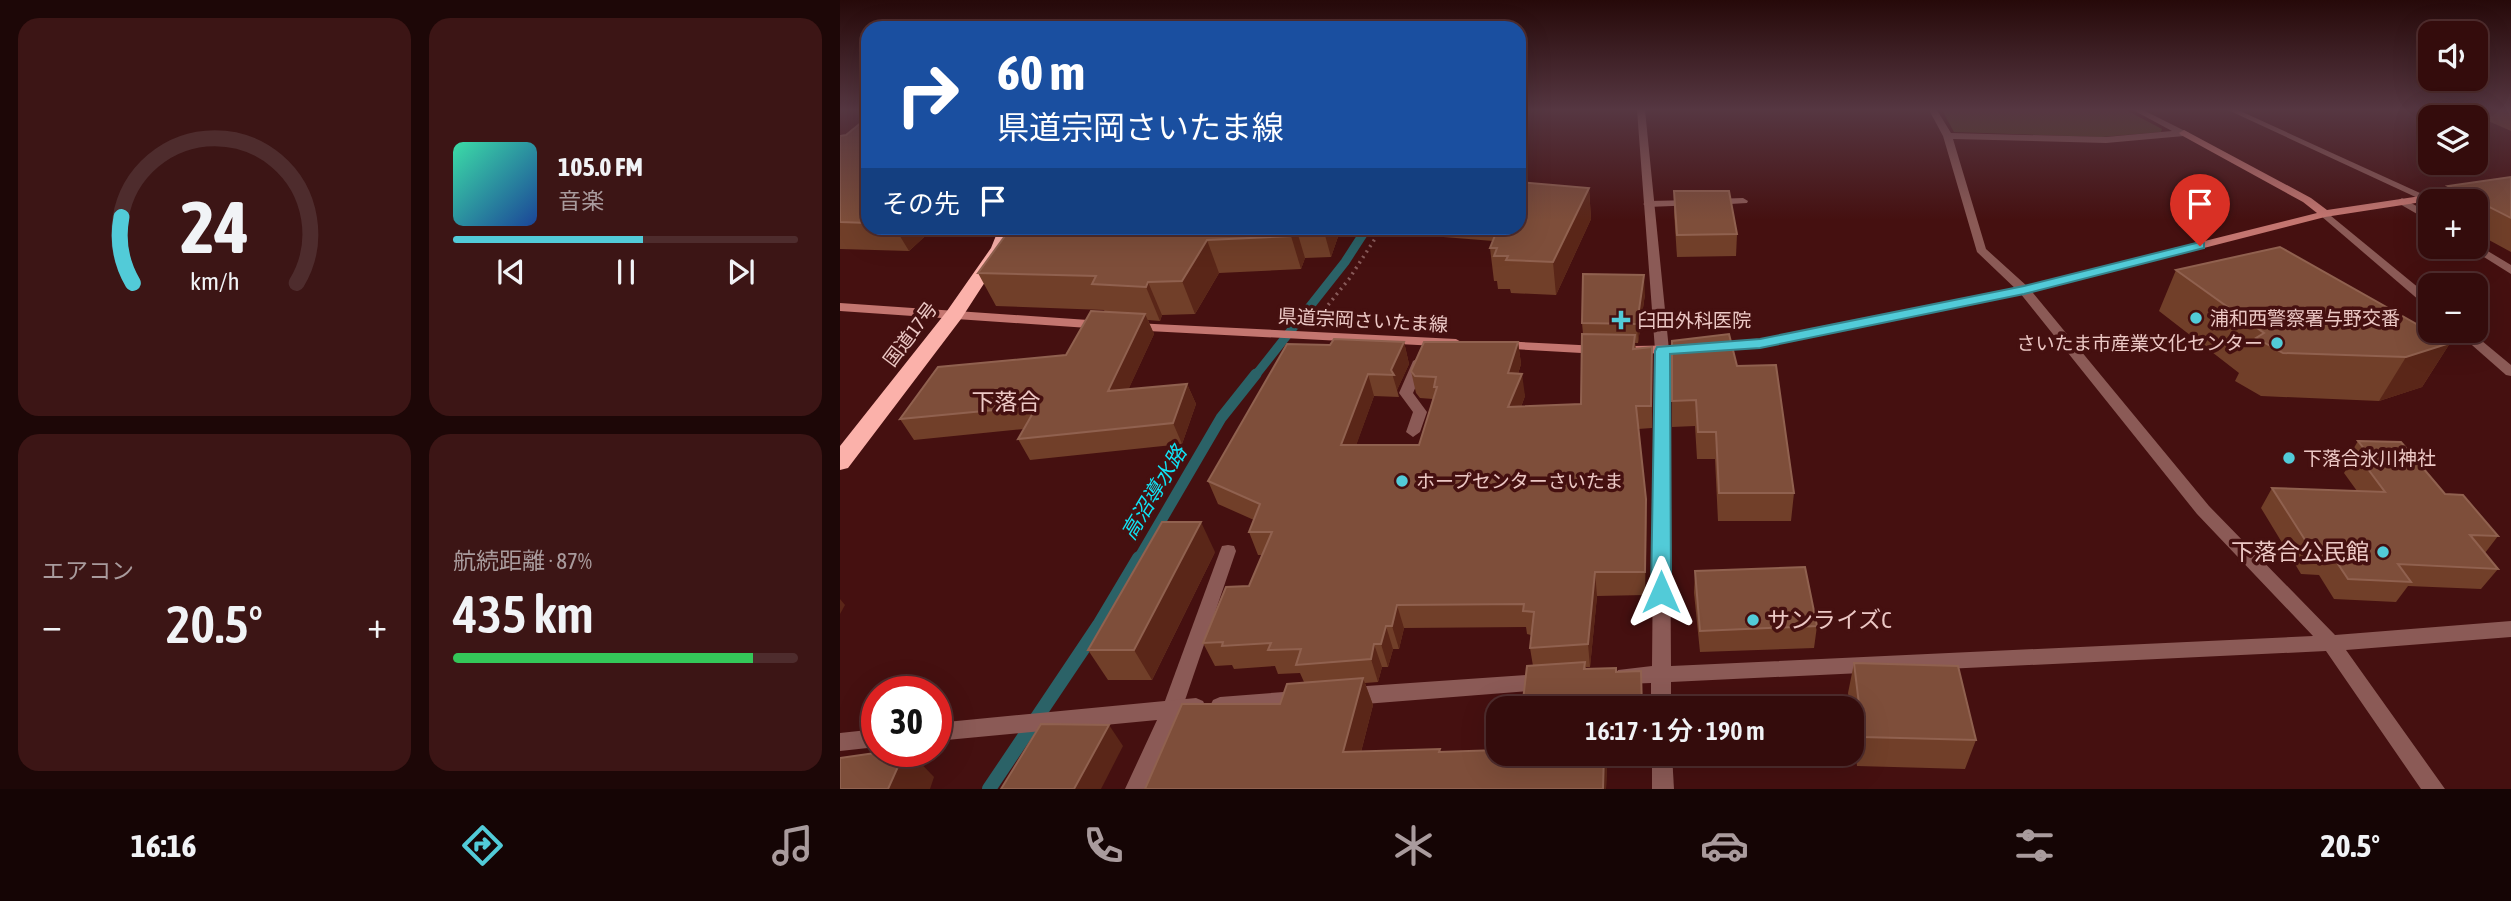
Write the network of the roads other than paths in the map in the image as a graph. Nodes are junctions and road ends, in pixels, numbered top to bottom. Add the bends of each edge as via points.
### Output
1 (1644, 147) edge
2 (1951, 147) edge
3 (2208, 147) edge
4 (2313, 147) edge
5 (2418, 194) edge
6 (2418, 199) edge
7 (1743, 201) dead end
8 (2402, 201) junction
9 (1648, 204) junction
10 (2418, 211) edge
11 (2325, 214) junction
12 (1004, 235) edge
13 (2488, 256) edge
14 (2511, 270) edge
15 (2024, 290) junction
16 (2418, 293) edge
17 (840, 307) edge
18 (954, 315) junction
19 (1428, 342) junction
20 (2476, 343) edge
21 (1662, 351) junction
22 (2511, 372) edge
23 (1413, 432) dead end
24 (840, 462) edge
25 (1228, 551) dead end
26 (2511, 629) edge
27 (2331, 643) junction
28 (1661, 673) junction
29 (1606, 677) edge
30 (1566, 680) edge
31 (1661, 696) edge
32 (1172, 709) junction
33 (952, 730) edge
34 (861, 740) edge
35 (840, 742) edge
36 (1662, 766) edge
37 (1136, 789) edge
38 (1663, 789) edge
39 (2434, 789) edge

1 - 9 street
2 - 15 street via 1981,250
3 - 11 main road
4 - 5 street
6 - 8 main road, 県道宗岡さいたま線
7 - 9 street
8 - 10 street
8 - 11 main road, 県道宗岡さいたま線
9 - 21 street
11 - 15 main road, 県道宗岡さいたま線
11 - 16 street
12 - 18 highway, 国道17号
13 - 14 street
15 - 21 main road, 県道宗岡さいたま線 via 1760,344
15 - 27 street via 2203,510
17 - 18 main road, 県道宗岡さいたま線
18 - 19 main road, 県道宗岡さいたま線
18 - 24 highway, 国道17号
19 - 21 main road, 県道宗岡さいたま線
19 - 23 street via 1406,393 1420,412
20 - 22 street
21 - 28 street
25 - 32 street
26 - 27 street
27 - 28 street
27 - 39 street
28 - 29 street
28 - 31 street
30 - 32 street
32 - 33 street
32 - 37 street
34 - 35 street
36 - 38 street

